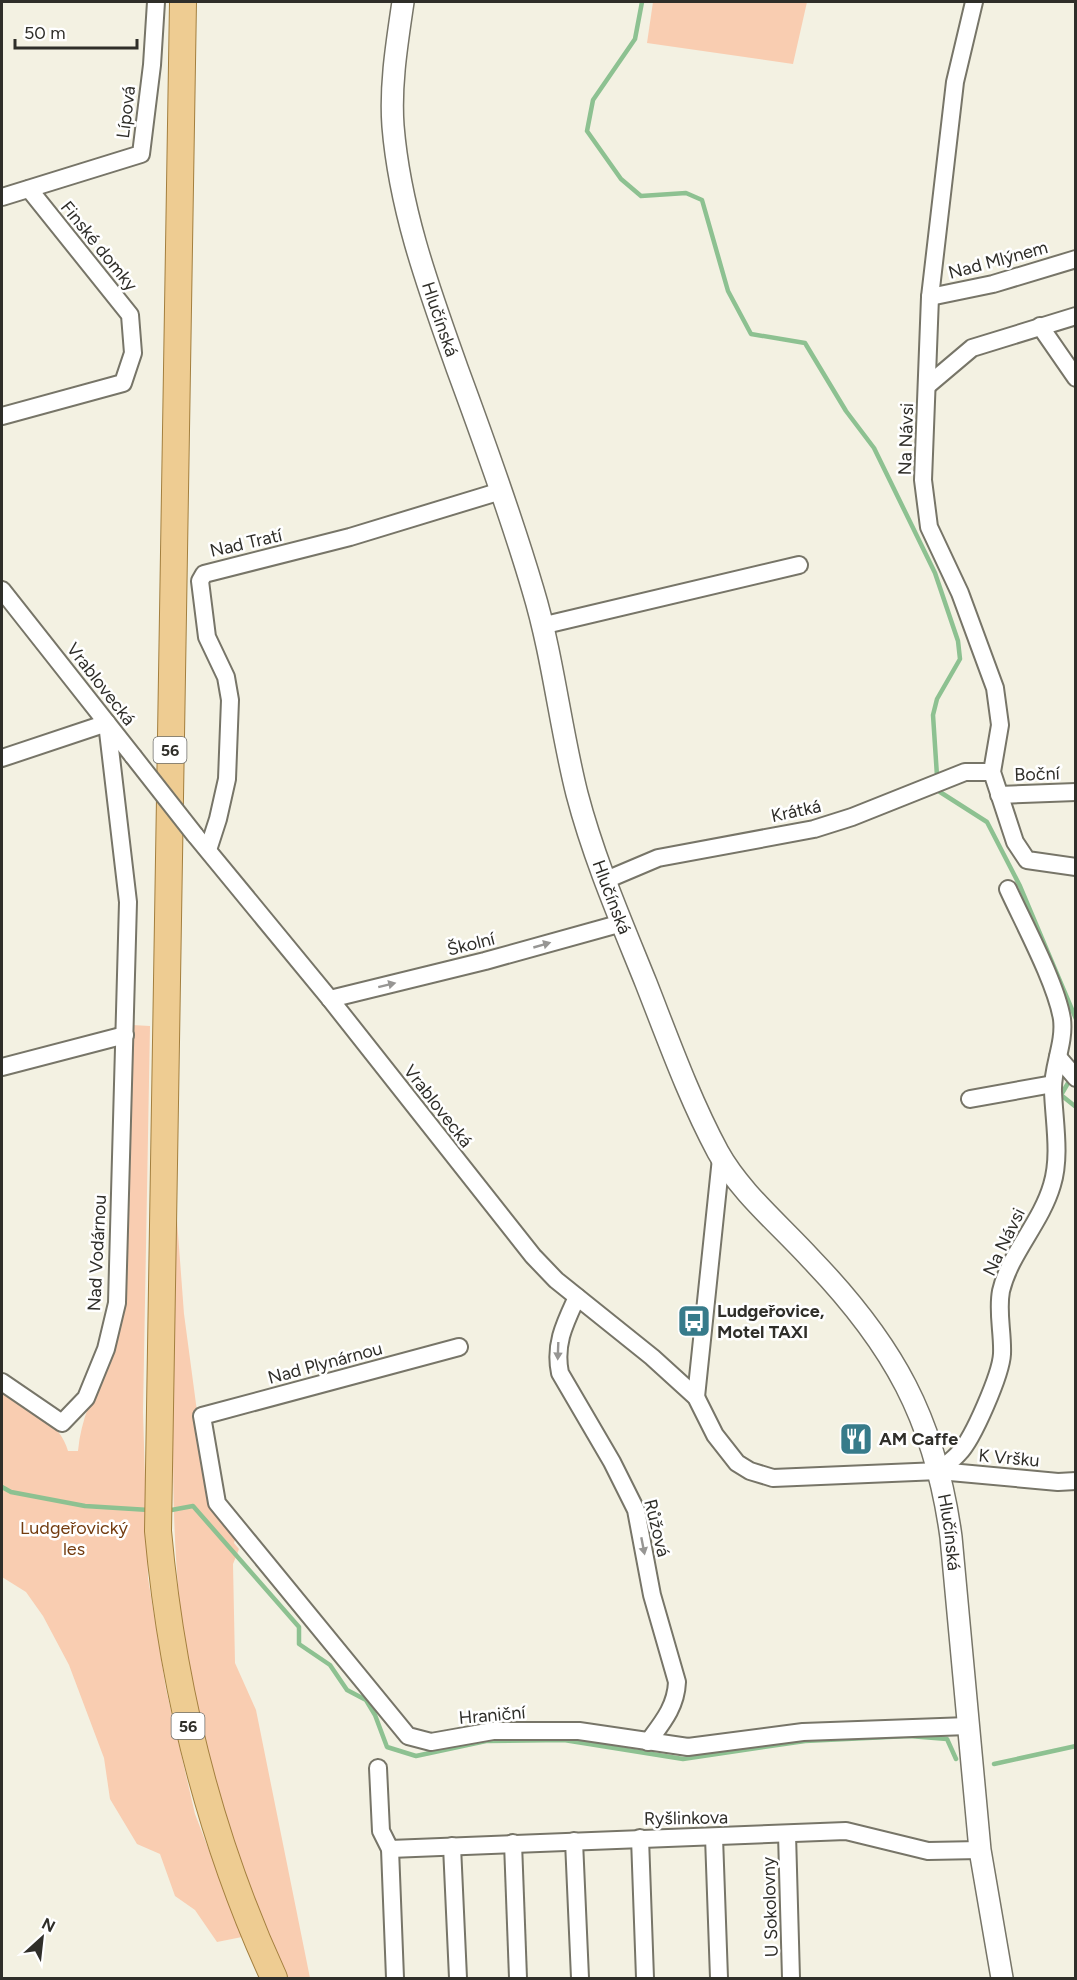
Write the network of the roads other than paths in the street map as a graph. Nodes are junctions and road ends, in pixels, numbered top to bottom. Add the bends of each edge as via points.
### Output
1 (156, 2) edge
2 (183, 2) edge
3 (403, 2) edge
4 (974, 2) edge
5 (29, 189) junction
6 (2, 197) edge
7 (1076, 259) edge
8 (930, 297) junction
9 (1076, 316) edge
10 (1040, 326) junction
11 (1076, 378) edge
12 (927, 386) junction
13 (2, 416) edge
14 (501, 491) junction
15 (799, 565) dead end
16 (2, 590) edge
17 (541, 626) junction
18 (107, 723) junction
19 (2, 758) edge
20 (992, 772) junction
21 (1076, 792) edge
22 (999, 795) junction
23 (208, 850) junction
24 (1076, 867) edge
25 (606, 880) junction
26 (1008, 889) dead end
27 (622, 923) junction
28 (330, 999) junction
29 (125, 1035) junction
30 (2, 1067) edge
31 (1068, 1068) edge
32 (1053, 1084) junction
33 (970, 1099) dead end
34 (721, 1158) junction
35 (577, 1297) junction
36 (459, 1347) dead end
37 (2, 1382) edge
38 (696, 1397) junction
39 (202, 1416) joint
40 (939, 1471) junction
41 (1076, 1481) edge
42 (968, 1726) junction
43 (648, 1742) junction
44 (378, 1768) dead end
45 (787, 1834) junction
46 (714, 1837) junction
47 (640, 1838) junction
48 (574, 1841) junction
49 (513, 1843) junction
50 (452, 1846) junction
51 (390, 1849) junction
52 (980, 1850) junction
53 (274, 1978) edge
54 (395, 1978) edge
55 (458, 1978) edge
56 (518, 1978) edge
57 (580, 1978) edge
58 (645, 1978) edge
59 (719, 1978) edge
60 (791, 1978) edge
61 (1002, 1978) edge

1 - 5 street, Lípová via 141,154
2 - 53 main road, 56 via 158,1531 171,1641 195,1758 216,1831
3 - 14 street, Hlučínská via 392,100 404,199 416,251
4 - 8 street, Na Návsi via 955,82
5 - 6 street, Lípová
5 - 13 street, Finské domky via 130,315 133,353 123,383
7 - 8 street, Nad Mlýnem via 993,284
8 - 12 street, Na Návsi
9 - 10 street
10 - 11 street
10 - 12 street via 972,348
12 - 20 street, Na Návsi via 923,480 929,527 960,593 995,688 1000,725
14 - 17 street, Hlučínská via 535,595
14 - 23 street, Nad Tratí via 350,537 204,574 200,581 204,628 226,676 230,700 227,779
15 - 17 street
16 - 18 street, Vrablovecká
17 - 25 street, Hlučínská via 586,829
18 - 19 street
18 - 23 street, Vrablovecká, bridge
18 - 29 street, Nad Vodárnou via 128,902
20 - 22 street, Na Návsi
20 - 25 street, Krátká via 965,772 813,829 658,858
21 - 22 street, Boční
22 - 24 street, Na Návsi via 1015,842 1027,860
23 - 28 street, Vrablovecká
25 - 27 street, Hlučínská
26 - 31 street, Na Návsi via 1052,989 1062,1019
28 -> 27 street, Školní
27 - 34 street, Hlučínská via 701,1120
28 - 35 street, Vrablovecká via 517,1238
29 - 30 street
29 - 37 street, Nad Vodárnou via 117,1303 106,1349 86,1398 62,1423
31 - 32 street, Na Návsi
32 - 33 street
32 - 40 street, Na Návsi via 1056,1163 1052,1186 1005,1276 998,1306 1002,1357 998,1372 961,1452
34 - 38 street
34 - 40 street, Hlučínská via 874,1331 916,1402
35 - 38 street, Vrablovecká
35 -> 43 street, Růžová via 559,1336 560,1373 636,1510 652,1595 676,1682 676,1696 669,1713
36 - 39 street, Nad Plynárnou
38 - 40 street, Vrablovecká via 714,1436 737,1462 761,1475 787,1478
39 - 43 street, Hraniční via 217,1503 408,1736 431,1742 493,1731 579,1731
40 - 41 street, K Vršku
40 - 42 street, Hlučínská via 951,1537
42 - 43 street, Hraniční via 803,1732 688,1747
42 - 52 street, Hlučínská
44 - 51 street via 381,1831
45 - 46 street, Ryšlinkova
45 - 52 street, Ryšlinkova via 846,1831 928,1851
45 - 60 street, U Sokolovny
46 - 47 street, Ryšlinkova
46 - 59 street
47 - 48 street, Ryšlinkova
47 - 58 street
48 - 49 street, Ryšlinkova
48 - 57 street
49 - 50 street, Ryšlinkova
49 - 56 street
50 - 51 street, Ryšlinkova
50 - 55 street
51 - 54 street
52 - 61 street, Hlučínská

